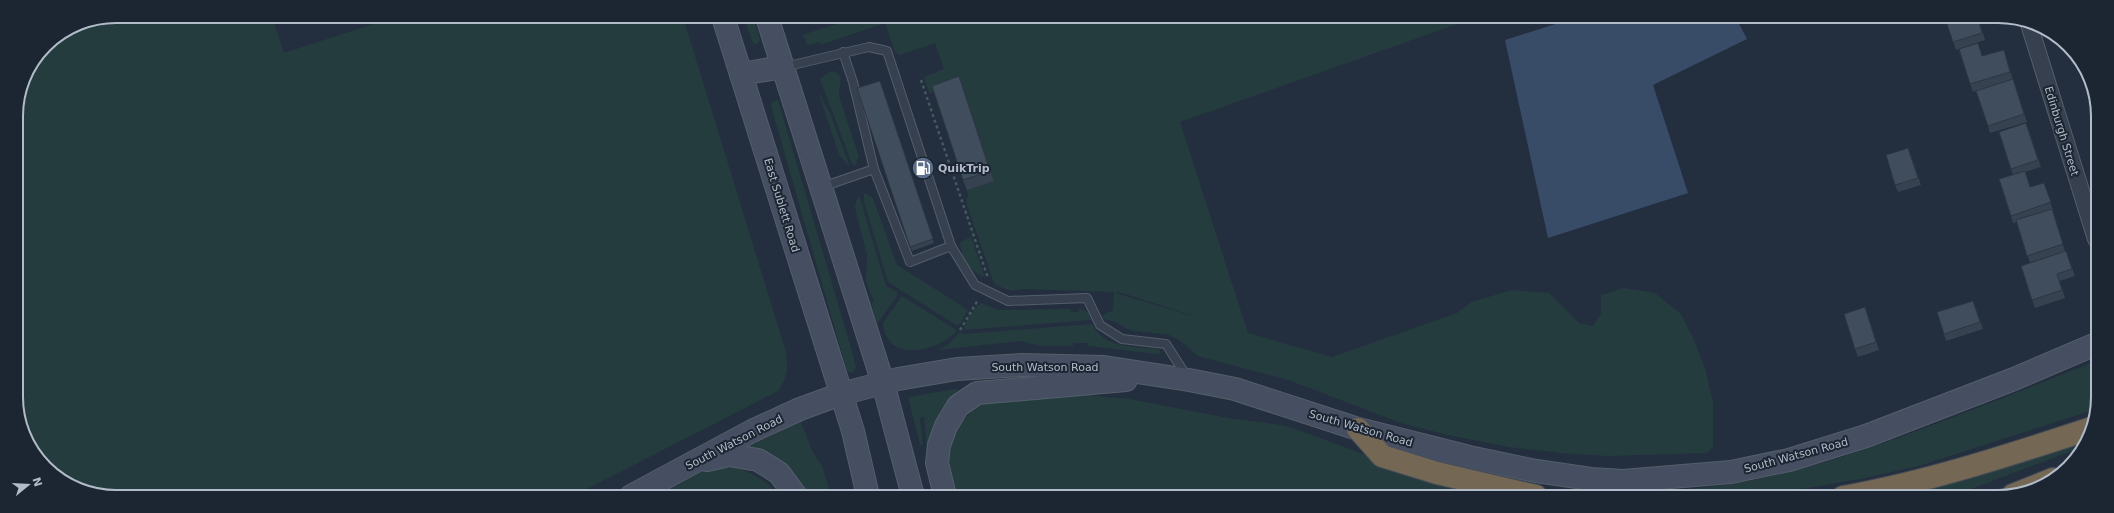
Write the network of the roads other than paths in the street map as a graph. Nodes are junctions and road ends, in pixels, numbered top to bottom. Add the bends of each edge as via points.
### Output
1 (725, 23) edge
2 (769, 23) edge
3 (2031, 29) edge
4 (843, 52) junction
5 (783, 67) junction
6 (741, 74) junction
7 (874, 169) junction
8 (821, 187) junction
9 (2089, 191) edge
10 (2091, 204) edge
11 (951, 246) junction
12 (2091, 346) edge
13 (1161, 376) junction
14 (1189, 380) junction
15 (882, 383) junction
16 (841, 394) junction
17 (1358, 429) junction
18 (2084, 431) edge
19 (692, 463) junction
20 (642, 490) edge
21 (792, 490) edge
22 (867, 490) edge
23 (911, 490) edge
24 (944, 490) edge
25 (1510, 490) edge
26 (1881, 490) edge

1 - 6 main road, East Sublett Road
2 - 5 main road
3 - 9 street, Edinburgh Street
4 - 5 lane
4 - 7 lane
4 - 11 lane via 869,46 887,51
5 - 6 main road
5 - 8 main road
6 - 16 main road, East Sublett Road
7 - 8 lane
7 - 11 lane via 910,262
8 - 15 main road
9 - 10 street, Edinburgh Street
11 - 14 lane via 974,285 1008,301 1087,298 1100,325 1122,339 1166,344
12 - 17 main road, South Watson Road via 1866,436 1789,460 1731,472 1622,481 1591,479 1469,457
13 - 14 main road, South Watson Road
13 - 15 main road, South Watson Road via 1104,367 1022,365 957,369
13 - 24 main road via 977,393 958,406 938,445 937,464
14 - 17 main road, South Watson Road via 1235,389
15 - 16 main road, South Watson Road
15 - 23 main road
16 - 19 main road, South Watson Road via 759,428
16 - 22 main road, East Sublett Road via 853,431
17 - 25 highway via 1382,456 1444,475
18 - 26 highway via 2032,448
19 - 20 main road, South Watson Road
19 - 21 main road via 729,455 758,460 779,473

